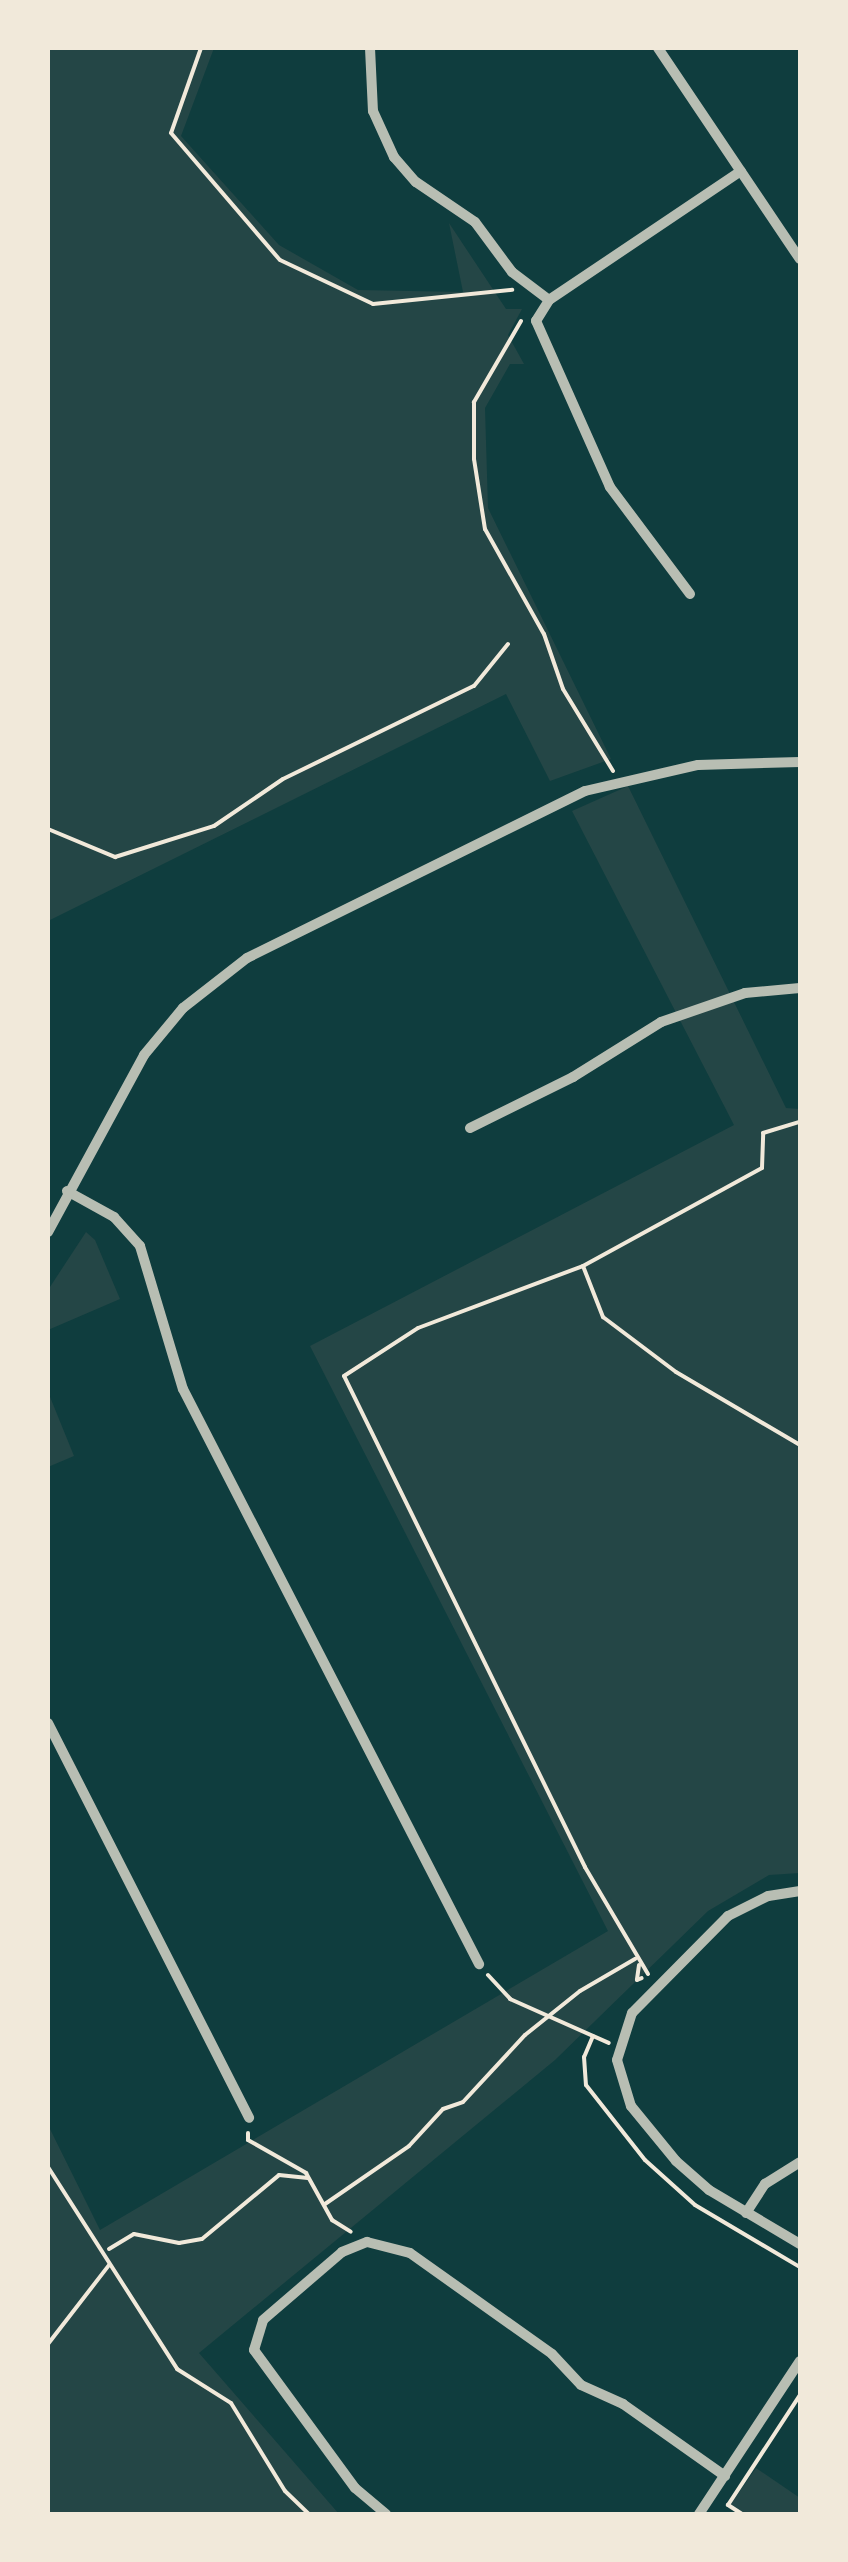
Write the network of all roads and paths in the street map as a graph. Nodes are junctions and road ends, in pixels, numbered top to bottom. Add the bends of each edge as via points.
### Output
1 (201, 48) edge
2 (370, 48) edge
3 (658, 48) edge
4 (741, 171) junction
5 (800, 259) edge
6 (532, 288) junction
7 (549, 300) junction
8 (690, 594) dead end
9 (508, 644) dead end
10 (800, 762) edge
11 (619, 781) junction
12 (48, 829) edge
13 (800, 988) edge
14 (800, 1122) edge
15 (470, 1128) dead end
16 (67, 1191) junction
17 (48, 1232) edge
18 (583, 1266) junction
19 (800, 1445) edge
20 (48, 1723) edge
21 (800, 1891) edge
22 (637, 1962) junction
23 (479, 1964) joint
24 (654, 1980) junction
25 (549, 2016) junction
26 (618, 2047) junction
27 (249, 2118) joint
28 (800, 2162) edge
29 (48, 2167) edge
30 (308, 2178) junction
31 (324, 2204) junction
32 (746, 2213) junction
33 (359, 2243) junction
34 (800, 2244) edge
35 (109, 2249) dead end
36 (109, 2264) junction
37 (48, 2344) edge
38 (800, 2361) edge
39 (800, 2395) edge
40 (725, 2476) junction
41 (309, 2514) edge
42 (386, 2514) edge
43 (699, 2514) edge
44 (742, 2514) edge

1 - 6 path via 171,132 280,260 373,304
2 - 6 street via 373,111 394,157 416,182 474,222
3 - 4 street
4 - 5 street
4 - 7 street
6 - 7 street
6 - 11 path via 474,402 474,459 486,528 544,634 563,688
7 - 8 street via 536,328 597,463
9 - 12 path via 474,686 283,779 214,826 115,858
10 - 11 street via 698,765
11 - 16 street via 518,821 227,972 183,1008 144,1055
13 - 15 street via 746,993 684,1012
14 - 18 path via 763,1133 762,1168
16 - 17 street
16 - 23 street via 114,1217 140,1246 182,1389
18 - 19 path via 603,1317 676,1372
18 - 22 path via 418,1328 344,1376
20 - 27 street
21 - 24 street via 737,1910
22 - 24 path
22 - 24 path via 637,1980
22 - 25 path
23 - 25 path via 510,1999
24 - 26 street
25 - 26 path
25 - 31 path via 463,2102 443,2109 365,2182
26 - 32 street via 620,2084 638,2115 694,2178
27 - 30 path via 248,2140
28 - 32 street via 765,2184
29 - 36 path
30 - 31 path
30 - 35 path via 280,2175 202,2239 179,2243 134,2234
31 - 33 path
32 - 34 street
33 - 40 street via 382,2242 410,2253 552,2354 581,2385 623,2404
33 - 42 street via 263,2320 254,2350 354,2488
36 - 37 path
36 - 41 path via 177,2369 231,2403 285,2491
38 - 40 street
39 - 44 path via 728,2505
40 - 43 street

